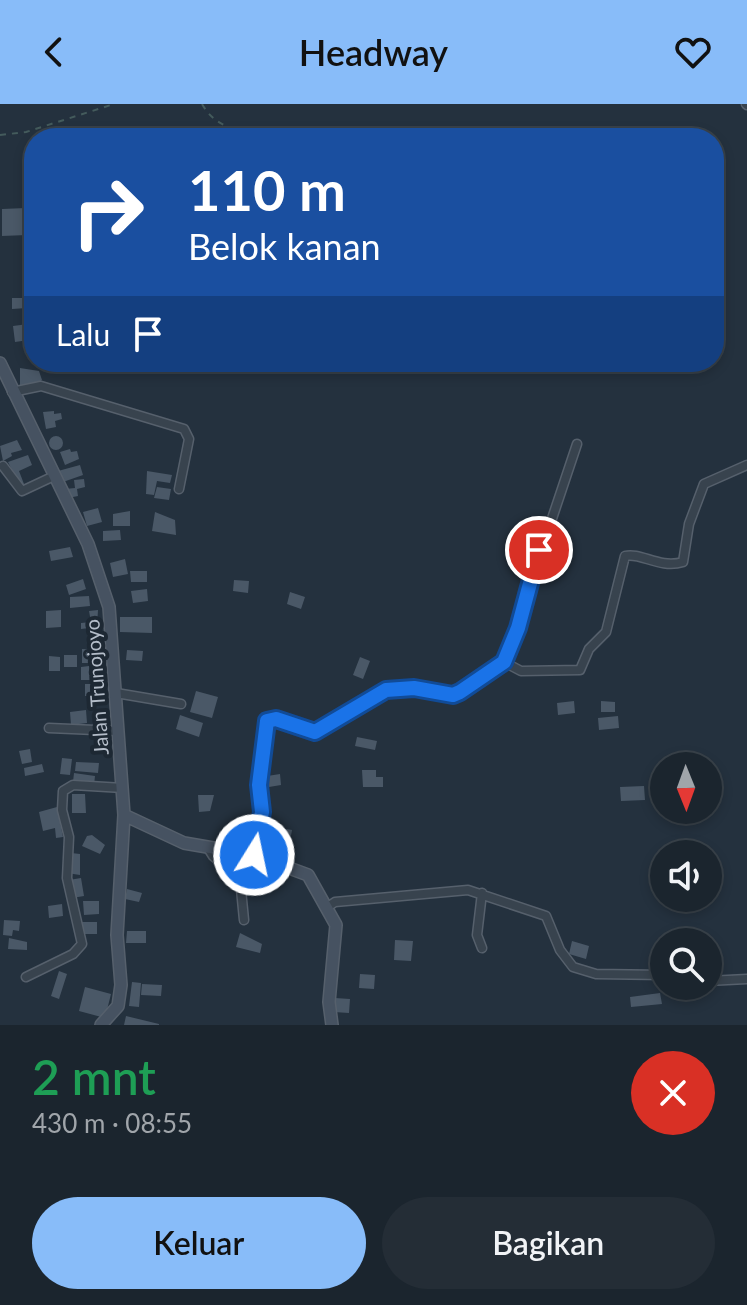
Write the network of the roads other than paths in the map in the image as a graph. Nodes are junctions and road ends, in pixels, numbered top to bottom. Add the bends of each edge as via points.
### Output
1 (0, 363) edge
2 (11, 392) junction
3 (577, 444) dead end
4 (747, 465) edge
5 (3, 466) dead end
6 (54, 476) junction
7 (179, 489) dead end
8 (504, 662) junction
9 (116, 693) junction
10 (181, 704) dead end
11 (49, 728) dead end
12 (118, 731) junction
13 (123, 788) junction
14 (124, 815) junction
15 (208, 848) junction
16 (254, 855) junction
17 (482, 893) junction
18 (326, 908) junction
19 (244, 920) dead end
20 (482, 948) dead end
21 (650, 974) edge
22 (26, 977) dead end
23 (747, 979) edge
24 (722, 980) edge
25 (101, 1025) edge
26 (332, 1025) edge

1 - 2 street, Jalan Trunojoyo
2 - 6 street, Jalan Trunojoyo
2 - 7 street via 41,386 184,429 189,439
3 - 8 street
4 - 8 street via 704,484 682,564 625,556 606,632 589,649 580,670 521,671
5 - 6 street via 22,491
6 - 9 street, Jalan Trunojoyo via 103,579
8 - 16 street via 457,694 386,690 321,730 267,721
9 - 10 street
9 - 12 street, Jalan Trunojoyo
11 - 12 street
12 - 13 street, Jalan Trunojoyo
13 - 14 street, Jalan Trunojoyo
13 - 22 street via 77,784 63,791 67,878 82,946
14 - 15 street via 170,838
14 - 25 street, Jalan Trunojoyo via 117,935 121,994
15 - 16 street
15 - 19 street via 240,879
16 - 18 street via 308,875
17 - 18 street via 335,902
17 - 20 street via 477,935
17 - 21 street via 546,916 566,959 583,971
18 - 26 street via 336,928
23 - 24 street

